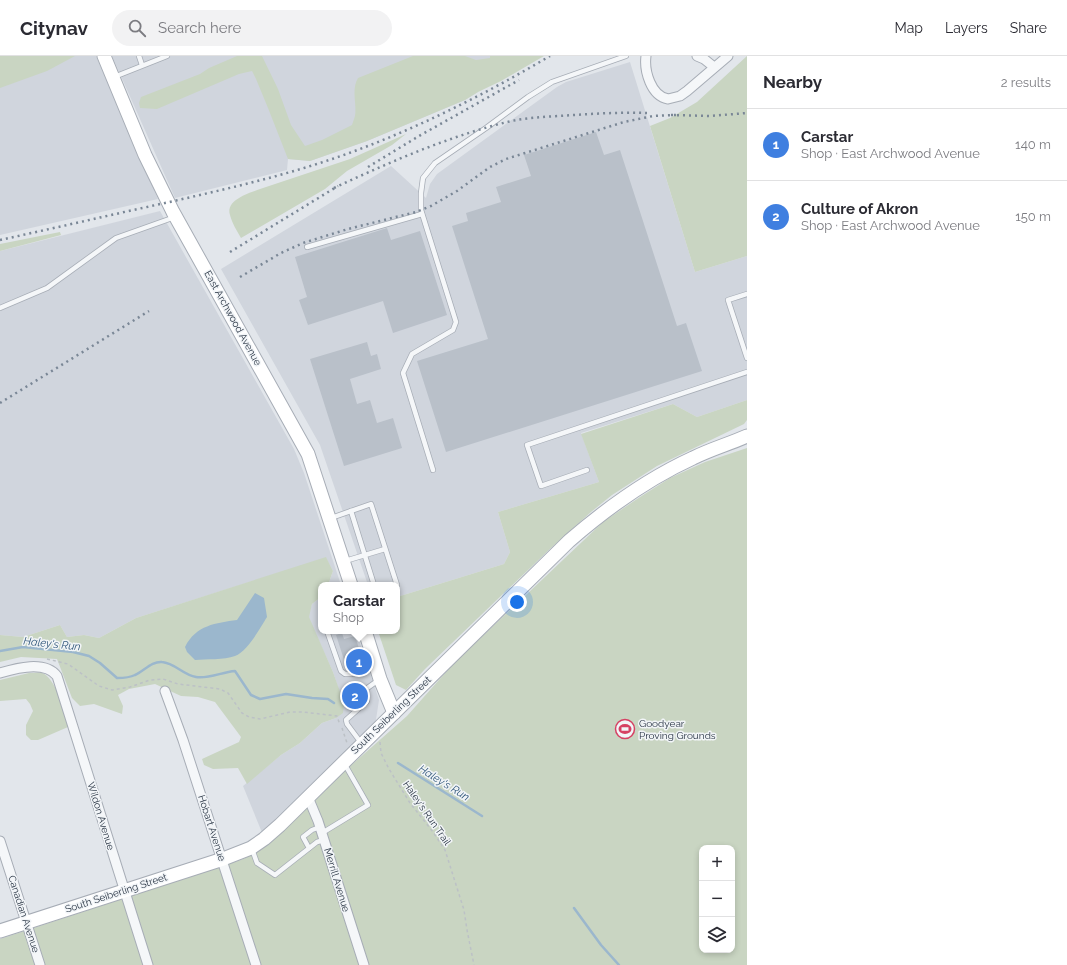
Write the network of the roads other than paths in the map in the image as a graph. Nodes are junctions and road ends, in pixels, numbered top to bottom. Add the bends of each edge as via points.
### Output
1 (104, 56) edge
2 (139, 56) edge
3 (167, 56) edge
4 (626, 56) edge
5 (646, 56) edge
6 (697, 56) edge
7 (728, 56) edge
8 (142, 66) junction
9 (714, 67) junction
10 (112, 77) junction
11 (422, 214) junction
12 (176, 217) junction
13 (307, 247) dead end
14 (747, 294) edge
15 (0, 308) edge
16 (747, 358) edge
17 (747, 372) edge
18 (747, 436) edge
19 (433, 470) dead end
20 (587, 470) dead end
21 (351, 511) junction
22 (329, 518) junction
23 (385, 549) junction
24 (365, 555) junction
25 (343, 562) junction
26 (350, 582) edge
27 (373, 582) edge
28 (396, 582) edge
29 (328, 634) edge
30 (366, 634) edge
31 (379, 672) junction
32 (0, 673) edge
33 (165, 691) dead end
34 (394, 713) junction
35 (362, 744) junction
36 (343, 762) junction
37 (308, 797) junction
38 (322, 833) junction
39 (0, 841) edge
40 (251, 848) junction
41 (309, 848) junction
42 (223, 859) junction
43 (124, 890) junction
44 (26, 922) junction
45 (0, 931) edge
46 (40, 965) edge
47 (148, 965) edge
48 (256, 965) edge
49 (364, 965) edge

1 - 10 main road, East Archwood Avenue
2 - 8 lane
3 - 8 lane
4 - 11 lane via 552,82 435,163 423,178
5 - 9 street via 650,83 658,94 668,99 680,96
6 - 9 street
7 - 9 street
8 - 10 lane
10 - 12 main road, East Archwood Avenue via 150,166
11 - 13 lane
11 - 19 lane via 456,322 452,330 412,354 403,373
12 - 15 lane via 116,238 47,288
12 - 22 main road, East Archwood Avenue via 302,443
14 - 16 lane via 728,300
17 - 20 lane via 526,445 541,486
18 - 34 main road, South Seiberling Street via 676,466 610,506 569,541
21 - 22 lane
21 - 23 lane via 371,504
21 - 24 lane
22 - 25 main road, East Archwood Avenue
23 - 24 lane
23 - 28 lane
24 - 25 lane
24 - 27 lane
25 - 26 main road, East Archwood Avenue
29 - 31 lane via 341,671 345,674
30 - 31 main road
31 - 34 main road
31 - 35 lane via 366,689 367,701 346,720
32 - 43 street, Wildon Avenue via 36,666 55,673
33 - 42 street, Hobart Avenue
34 - 35 main road, South Seiberling Street
35 - 36 main road, South Seiberling Street
36 - 37 main road, South Seiberling Street
36 - 38 lane via 368,805
37 - 38 street, Merrill Avenue
37 - 40 main road, South Seiberling Street
38 - 41 lane via 317,842
38 - 41 lane via 312,830 304,837
38 - 49 street, Merrill Avenue
39 - 44 street, Canadian Avenue
40 - 41 lane via 257,863 275,875
40 - 42 main road, South Seiberling Street
42 - 43 main road, South Seiberling Street
42 - 48 street, Hobart Avenue
43 - 44 main road, South Seiberling Street
43 - 47 street, Wildon Avenue
44 - 45 main road, South Seiberling Street
44 - 46 street, Canadian Avenue

